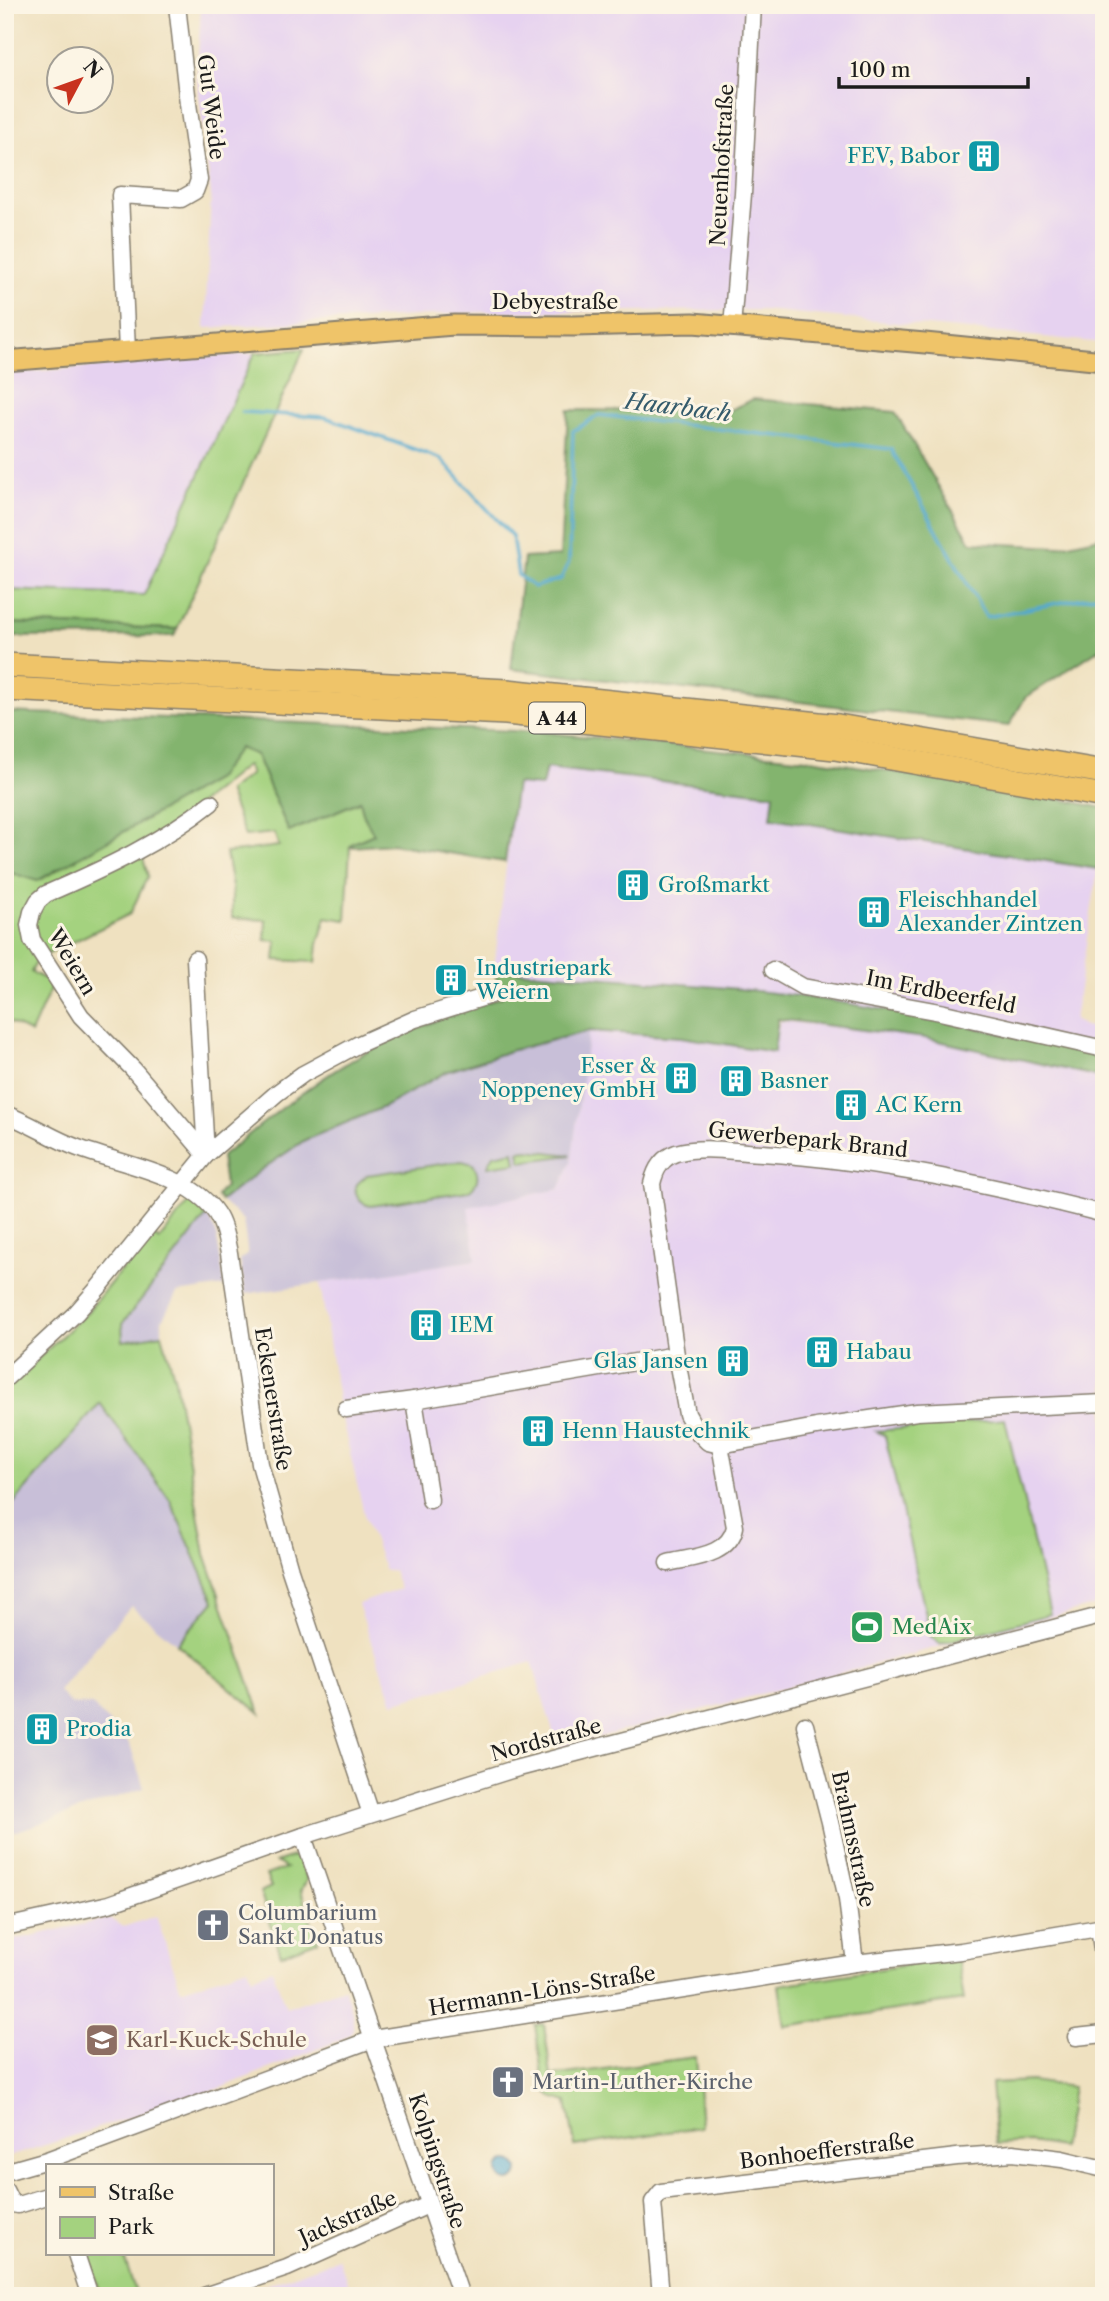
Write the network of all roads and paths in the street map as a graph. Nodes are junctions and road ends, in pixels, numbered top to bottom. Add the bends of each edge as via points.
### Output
1 (177, 5) edge
2 (753, 5) edge
3 (732, 327) junction
4 (127, 351) junction
5 (5, 361) edge
6 (1104, 362) edge
7 (5, 665) edge
8 (5, 689) edge
9 (1104, 772) edge
10 (1104, 796) edge
11 (211, 803) dead end
12 (195, 959) dead end
13 (773, 970) dead end
14 (491, 995) dead end
15 (1104, 1049) edge
16 (5, 1114) edge
17 (206, 1155) junction
18 (183, 1184) junction
19 (1104, 1214) edge
20 (676, 1355) junction
21 (5, 1379) edge
22 (414, 1400) junction
23 (1104, 1403) edge
24 (346, 1409) dead end
25 (720, 1445) junction
26 (430, 1500) dead end
27 (668, 1563) dead end
28 (1104, 1615) edge
29 (805, 1725) dead end
30 (371, 1814) junction
31 (303, 1836) junction
32 (5, 1927) edge
33 (1101, 1928) edge
34 (855, 1963) junction
35 (1104, 1964) edge
36 (1104, 2034) edge
37 (1076, 2037) dead end
38 (373, 2039) junction
39 (48, 2163) edge
40 (1104, 2169) edge
41 (5, 2172) edge
42 (5, 2190) edge
43 (46, 2196) edge
44 (428, 2205) junction
45 (77, 2256) edge
46 (90, 2296) edge
47 (204, 2296) edge
48 (461, 2296) edge
49 (661, 2296) edge

1 - 4 street, Gut Weide via 199,180 195,191 181,199 120,195
2 - 3 street, Neuenhofstraße
3 - 4 main road, Debyestraße via 693,323 454,325
3 - 6 main road, Debyestraße
4 - 5 main road, Debyestraße
7 - 9 highway, A 44 via 507,691 838,726
8 - 10 highway, A 44 via 506,713 835,748
11 - 17 street, Weiern via 131,854 46,894 38,901 29,925 32,940 80,1016 133,1069
12 - 17 street
13 - 15 street, Im Erdbeerfeld via 803,987
14 - 17 street via 415,1019 331,1059 277,1093
16 - 18 street, Eckenerstraße via 76,1147
17 - 18 street
18 - 21 street via 76,1313
18 - 30 street, Eckenerstraße via 205,1199 224,1229 260,1464
19 - 20 street, Gewerbepark Brand via 984,1185 864,1164 750,1152 676,1153 660,1164 652,1184
20 - 22 street
20 - 25 street, Gewerbepark Brand via 687,1414 708,1442
22 - 24 street
22 - 26 street
23 - 25 street via 917,1412
25 - 27 street via 733,1537 721,1549
28 - 30 street, Nordstraße via 510,1770
29 - 34 street, Brahmsstraße via 847,1899
30 - 31 street, Nordstraße
31 - 32 street, Nordstraße via 109,1904
31 - 38 street, Kolpingstraße
33 - 34 street, Hermann-Löns-Straße
33 - 35 street
34 - 38 street, Hermann-Löns-Straße
36 - 37 street
38 - 39 street, Hermann-Löns-Straße
38 - 44 street, Kolpingstraße
39 - 41 street, Hermann-Löns-Straße
40 - 49 street, Bonhoefferstraße via 1013,2152 661,2192 653,2202
42 - 43 street via 12,2204
44 - 47 street, Jackstraße via 287,2268
44 - 48 street, Kolpingstraße
45 - 46 street

